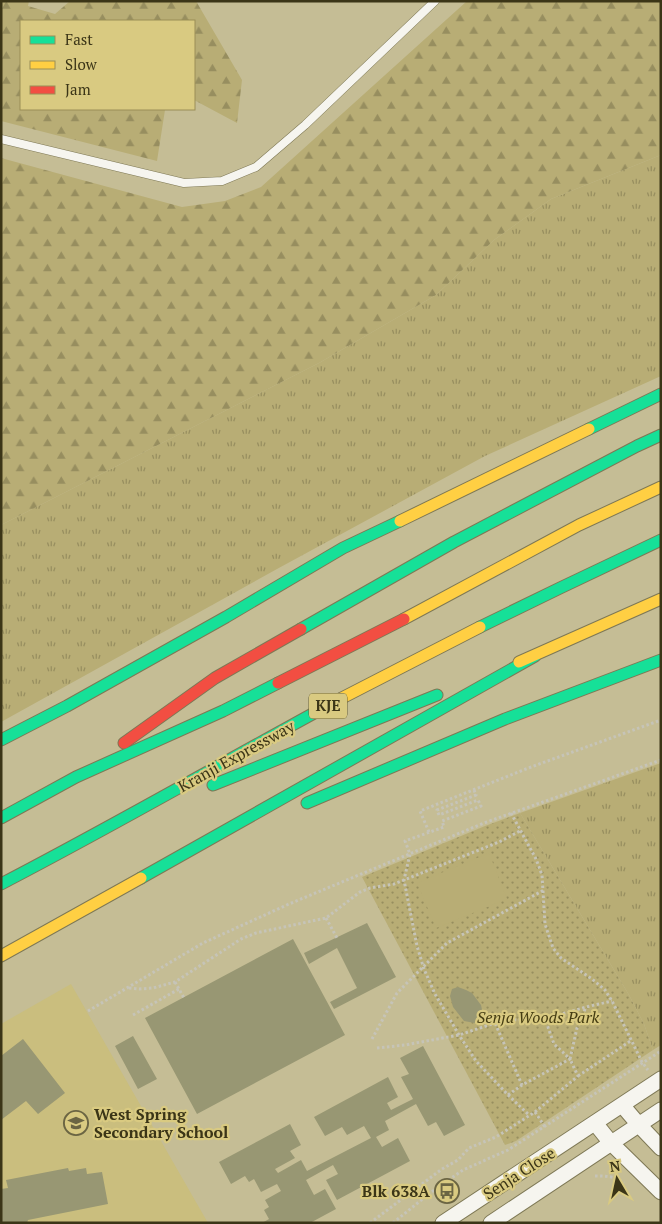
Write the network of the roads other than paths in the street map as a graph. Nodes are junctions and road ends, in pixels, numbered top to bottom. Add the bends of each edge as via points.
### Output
1 (435, 1) edge
2 (1, 139) edge
3 (661, 394) edge
4 (661, 435) edge
5 (661, 487) edge
6 (661, 540) edge
7 (661, 599) edge
8 (535, 656) junction
9 (661, 660) edge
10 (1, 740) edge
11 (76, 777) junction
12 (297, 807) dead end
13 (1, 818) edge
14 (269, 819) dead end
15 (109, 827) junction
16 (188, 853) junction
17 (1, 884) edge
18 (1, 956) edge
19 (661, 1079) edge
20 (622, 1105) junction
21 (661, 1110) edge
22 (595, 1123) junction
23 (639, 1125) junction
24 (611, 1143) junction
25 (661, 1148) edge
26 (661, 1192) edge
27 (443, 1223) edge
28 (491, 1223) edge

1 - 2 lane via 256,166 222,181 184,183
3 - 10 highway via 343,548 226,617
4 - 11 highway via 454,542 215,678
5 - 11 highway, KJE via 579,525 223,711
6 - 15 highway, Kranji Expressway / KJE via 581,576 418,659
7 - 8 highway
8 - 15 highway
8 - 16 highway
9 - 12 highway via 505,719
11 - 13 highway, KJE
14 - 16 highway
15 - 17 highway, Kranji Expressway / KJE
16 - 18 highway
19 - 20 street, Senja Close
20 - 22 street, Senja Close
20 - 23 street
21 - 23 street, Senja Close
22 - 24 street
22 - 27 street, Senja Close
23 - 24 street, Senja Close
23 - 25 street
24 - 26 street
24 - 28 street, Senja Close

